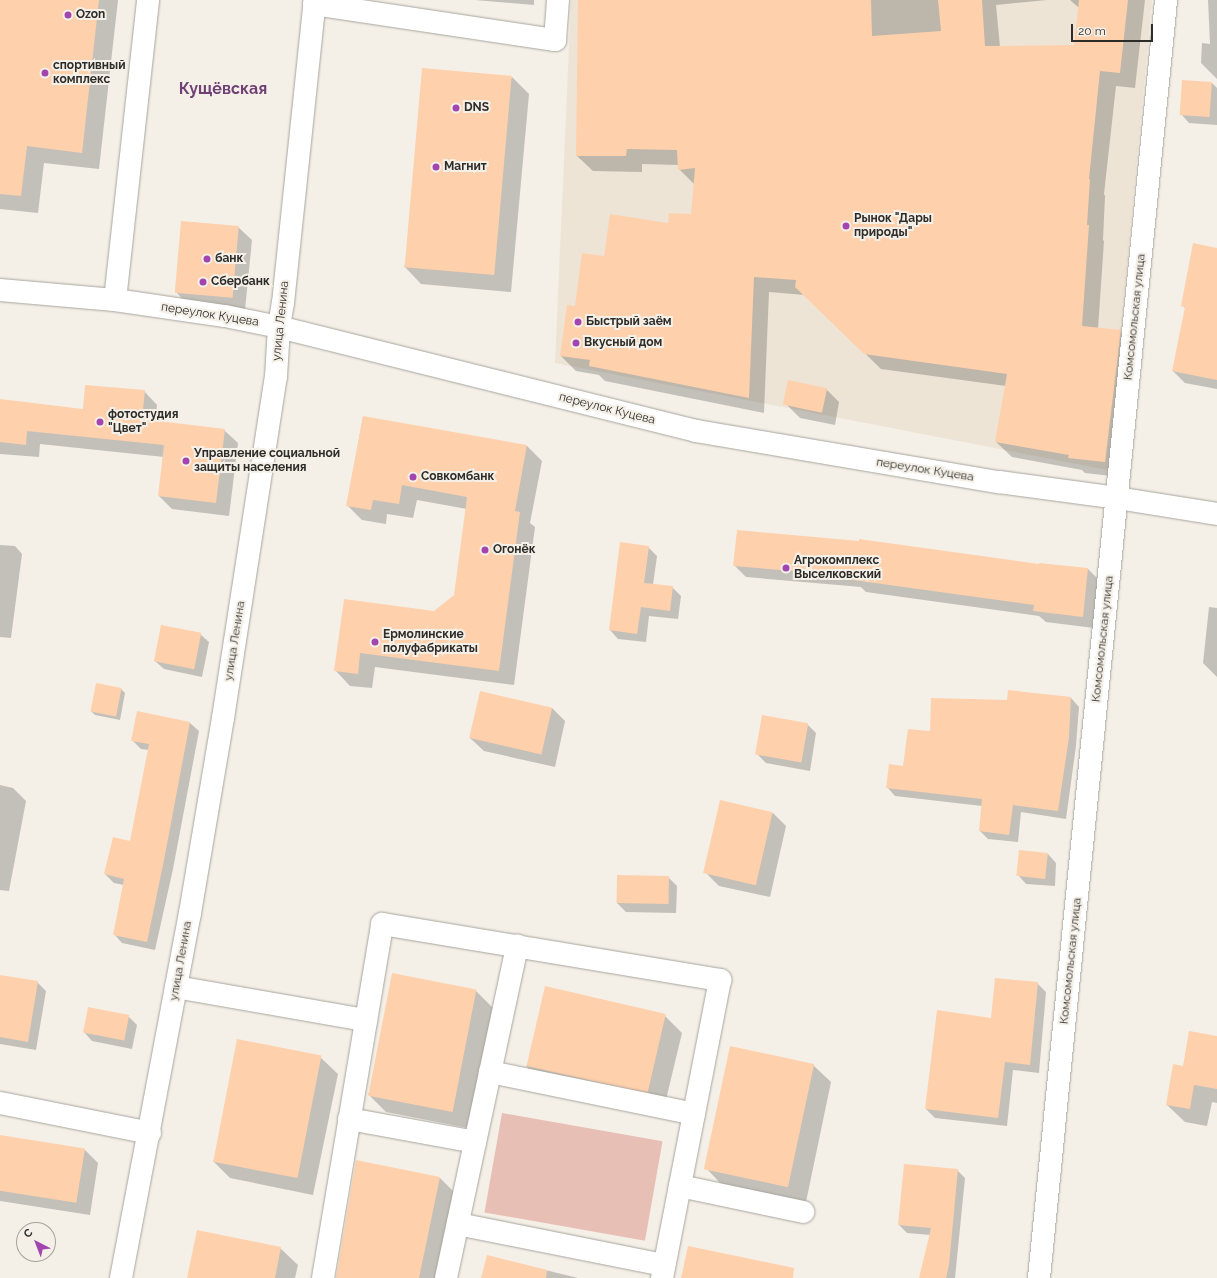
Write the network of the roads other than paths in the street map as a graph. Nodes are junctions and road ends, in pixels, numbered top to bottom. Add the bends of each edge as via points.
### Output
1 (148, 0) edge
2 (558, 0) edge
3 (1166, 0) edge
4 (315, 2) edge
5 (0, 290) edge
6 (115, 300) junction
7 (279, 327) junction
8 (1117, 498) junction
9 (1217, 514) edge
10 (517, 946) junction
11 (176, 987) junction
12 (366, 1020) junction
13 (490, 1072) junction
14 (0, 1103) edge
15 (694, 1114) junction
16 (349, 1119) junction
17 (150, 1133) junction
18 (475, 1142) junction
19 (680, 1186) junction
20 (803, 1212) dead end
21 (458, 1224) junction
22 (663, 1271) edge
23 (121, 1278) edge
24 (323, 1278) edge
25 (446, 1278) edge
26 (1039, 1278) edge

1 - 6 street
2 - 4 street via 556,40
3 - 8 street, Комсомольская улица
4 - 7 street, улица Ленина
5 - 6 street, переулок Куцева
6 - 7 street, переулок Куцева via 225,316
7 - 8 street, переулок Куцева via 696,431 999,482
7 - 11 street, улица Ленина via 276,377 228,687
8 - 9 street, переулок Куцева
8 - 26 street, Комсомольская улица
10 - 12 street via 382,924
10 - 13 street
10 - 15 street via 720,980
11 - 12 street
11 - 17 street, улица Ленина
12 - 16 street
13 - 15 street
13 - 18 street
14 - 17 street
15 - 19 street
16 - 18 street
16 - 24 street
17 - 23 street, улица Ленина
18 - 21 street
19 - 20 street
19 - 22 street
21 - 22 street
21 - 25 street

